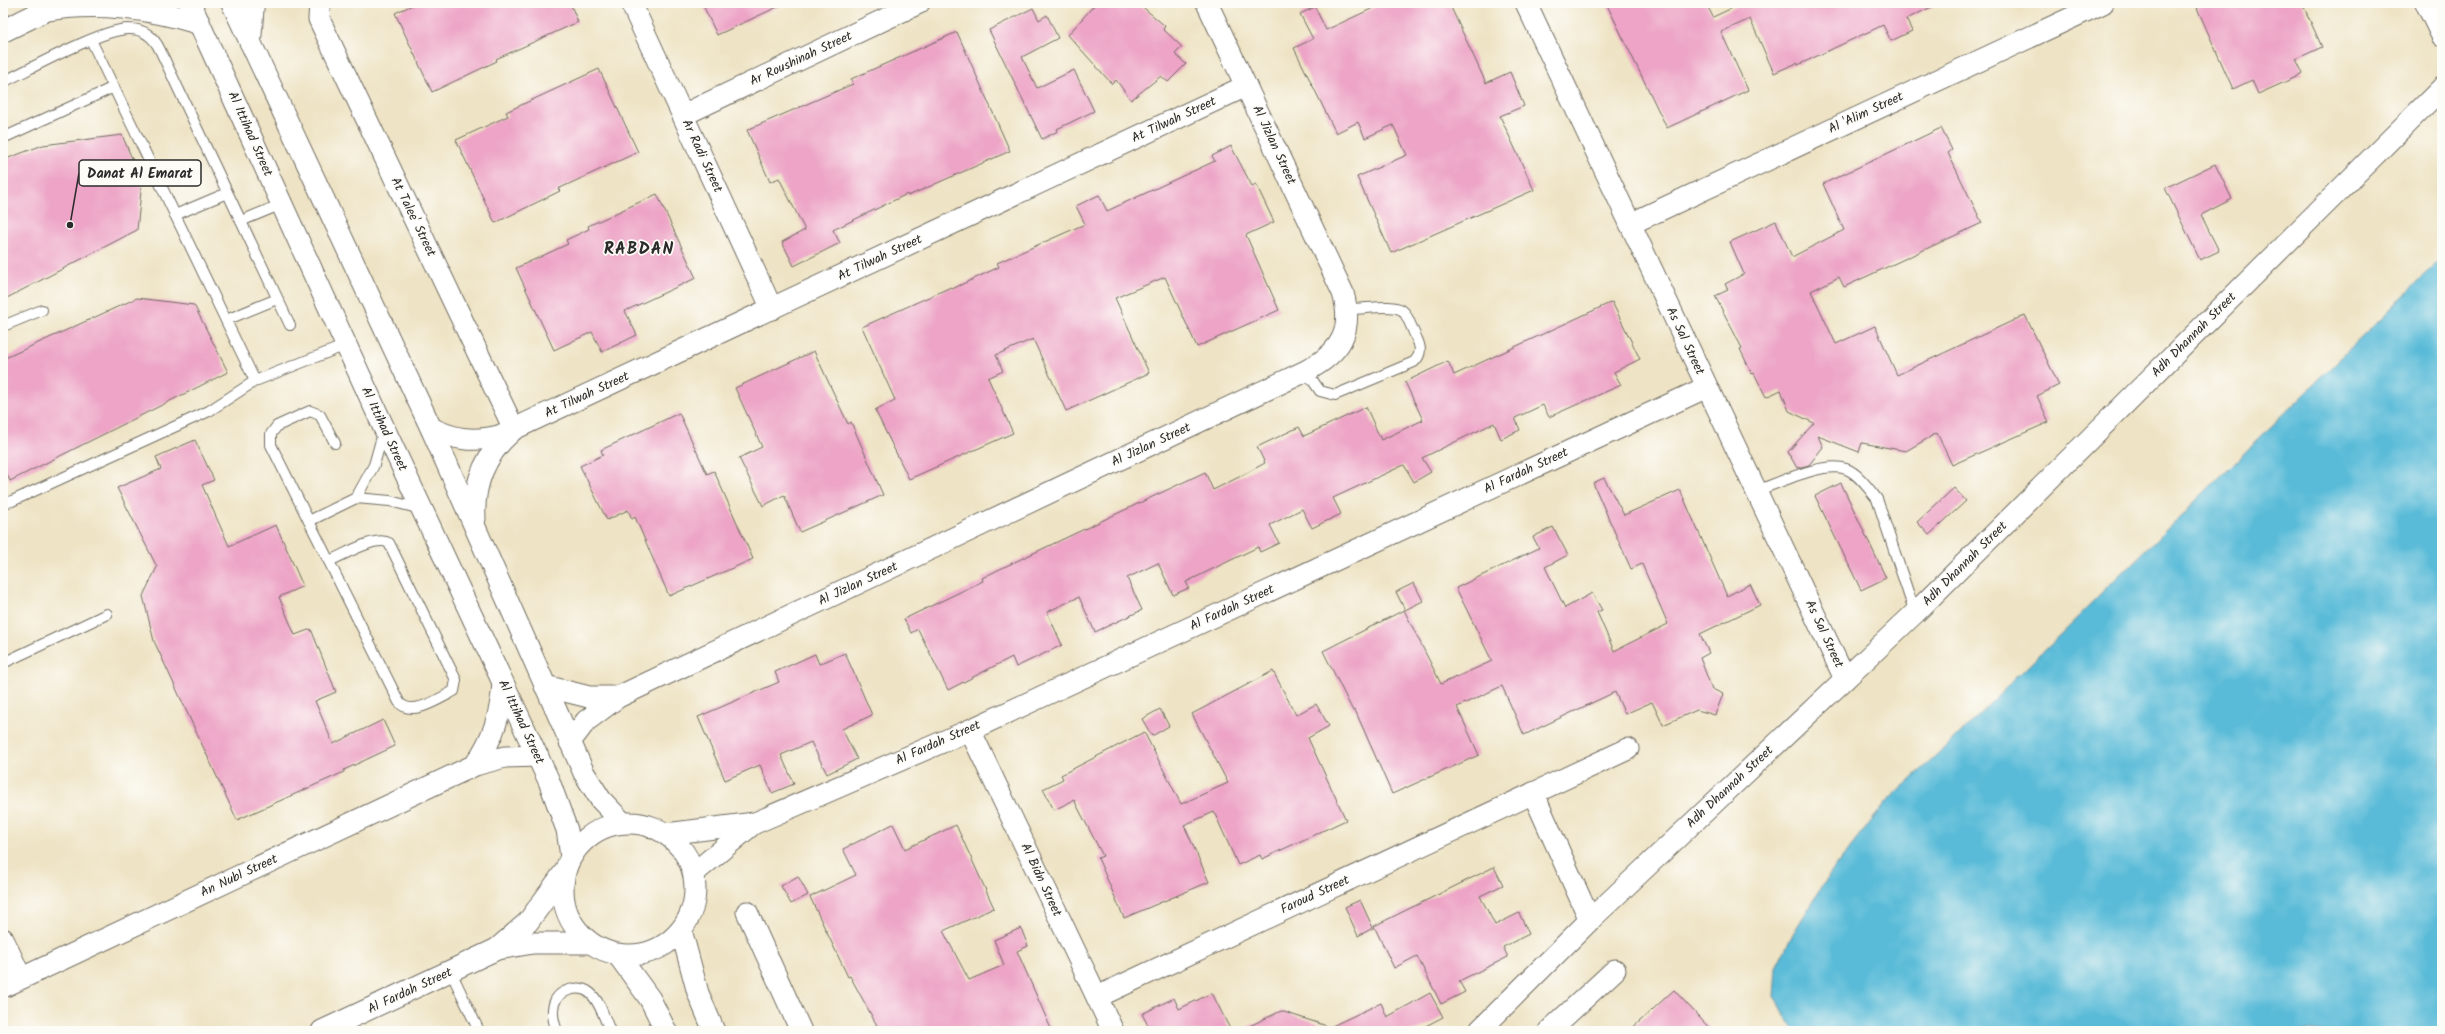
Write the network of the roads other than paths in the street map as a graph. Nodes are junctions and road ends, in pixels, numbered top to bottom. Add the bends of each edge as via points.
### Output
1 (190, 3) edge
2 (232, 3) edge
3 (253, 3) edge
4 (320, 3) edge
5 (630, 3) edge
6 (919, 3) edge
7 (1207, 3) edge
8 (1526, 3) edge
9 (2103, 3) edge
10 (2426, 3) edge
11 (53, 7) edge
12 (199, 22) junction
13 (3, 30) edge
14 (2442, 36) edge
15 (91, 40) junction
16 (250, 41) junction
17 (3, 82) edge
18 (1246, 86) junction
19 (114, 87) junction
20 (2442, 88) edge
21 (683, 115) junction
22 (3, 138) edge
23 (228, 193) junction
24 (282, 204) junction
25 (175, 215) junction
26 (241, 221) junction
27 (1630, 224) junction
28 (277, 299) junction
29 (772, 309) junction
30 (1348, 309) junction
31 (42, 310) dead end
32 (226, 320) junction
33 (290, 325) dead end
34 (3, 326) edge
35 (346, 345) junction
36 (1306, 372) junction
37 (255, 380) junction
38 (1707, 387) junction
39 (384, 428) junction
40 (431, 428) junction
41 (514, 429) junction
42 (335, 443) dead end
43 (1756, 490) junction
44 (356, 498) junction
45 (3, 503) edge
46 (422, 510) junction
47 (309, 521) junction
48 (475, 526) junction
49 (329, 562) junction
50 (1915, 613) junction
51 (107, 614) dead end
52 (3, 663) edge
53 (1845, 679) junction
54 (503, 683) junction
55 (545, 686) junction
56 (618, 697) junction
57 (970, 730) junction
58 (570, 742) junction
59 (1628, 749) dead end
60 (538, 756) junction
61 (475, 765) junction
62 (1533, 793) junction
63 (622, 823) junction
64 (755, 823) junction
65 (666, 834) junction
66 (568, 864) junction
67 (694, 873) junction
68 (746, 912) dead end
69 (1590, 920) junction
70 (681, 930) junction
71 (3, 939) edge
72 (589, 943) junction
73 (497, 950) junction
74 (618, 955) junction
75 (1615, 970) dead end
76 (451, 972) junction
77 (12, 982) edge
78 (1096, 997) junction
79 (331, 1029) edge
80 (479, 1031) edge
81 (557, 1031) edge
82 (610, 1031) edge
83 (666, 1031) edge
84 (714, 1031) edge
85 (801, 1031) edge
86 (1113, 1031) edge
87 (1479, 1031) edge
88 (1549, 1031) edge

1 - 12 street, Al Ittihad Street
2 - 16 street
3 - 16 street
4 - 41 street, At Talee' Street via 319,19
5 - 21 street, Ar Radi Street
6 - 21 street, Ar Roushinah Street
7 - 18 street, Al Jizlan Street
8 - 27 street, As Sal Street
9 - 27 street, Al 'Alim Street
10 - 14 street
11 - 12 street via 112,7
11 - 13 street
12 - 24 street, Al Ittihad Street
15 - 17 lane
15 - 19 lane
15 - 23 lane via 110,32 131,28 145,32 156,41
16 - 40 street
18 - 29 street, At Tilwah Street
18 - 30 street, Al Jizlan Street via 1343,293
19 - 22 lane
19 - 25 lane
20 - 50 street, Adh Dhannah Street
21 - 29 street, Ar Radi Street
23 - 25 lane
23 - 26 lane
24 - 26 lane
24 - 35 street, Al Ittihad Street
25 - 32 lane
26 - 28 lane
27 - 38 street, As Sal Street
28 - 32 lane
28 - 33 lane
29 - 41 street, At Tilwah Street
30 - 36 street, Al Jizlan Street via 1345,333 1340,344 1323,362
30 - 36 lane via 1390,305 1400,308 1406,315 1420,346 1418,358 1414,362 1335,395 1320,391
31 - 34 lane
32 - 37 lane
35 - 37 lane
35 - 39 street, Al Ittihad Street
36 - 56 street, Al Jizlan Street
37 - 45 lane via 209,411
38 - 43 street, As Sal Street
38 - 57 street, Al Fardah Street
39 - 44 lane via 374,465
39 - 46 street, Al Ittihad Street
40 - 41 street, At Tilwah Street via 447,436 464,440 482,440
40 - 48 street
41 - 48 street, At Tilwah Street via 498,443 477,482
42 - 47 lane via 320,415 314,412 306,412 277,426 271,434 272,445
43 - 50 lane via 1830,466 1847,469 1866,484 1876,499
43 - 53 street, As Sal Street
44 - 46 lane via 390,501
44 - 47 lane
46 - 54 street, Al Ittihad Street
47 - 49 lane
48 - 55 street
49 - 49 lane via 401,705 414,709 454,691 456,680 389,543 385,540 375,541
50 - 53 street, Adh Dhannah Street
51 - 52 lane
53 - 69 street, Adh Dhannah Street
54 - 60 street, Al Ittihad Street
54 - 61 street via 498,718 485,750
55 - 56 street, Al Jizlan Street via 589,697
55 - 58 street
56 - 58 street, Al Jizlan Street via 586,721
57 - 64 street, Al Fardah Street
57 - 78 street, Al Bidn Street
58 - 63 street via 592,788
59 - 62 street, Faroud Street
60 - 61 street, An Nubl Street via 505,757
60 - 66 street, Al Ittihad Street via 559,805
61 - 77 street, An Nubl Street
62 - 69 street
62 - 78 street, Faroud Street
63 - 65 street via 641,824
63 - 66 street via 595,832 582,843
64 - 65 street, Al Fardah Street
64 - 67 street, Al Fardah Street
65 - 67 street via 682,849
66 - 72 street via 562,887 564,903 577,932
66 - 73 street, Al Fardah Street via 554,889 528,922
67 - 70 street via 694,903
68 - 85 street
69 - 87 street, Adh Dhannah Street
70 - 74 street via 668,943 653,951 636,956
70 - 84 street via 698,993
71 - 77 street
72 - 73 street, Al Fardah Street via 533,943
72 - 74 street via 603,951
73 - 76 street, Al Fardah Street
74 - 83 street via 650,999
75 - 88 street
76 - 79 street, Al Fardah Street
76 - 80 lane
78 - 86 street, Al Bidn Street
81 - 82 lane via 553,1005 561,994 574,989 585,990 592,995

